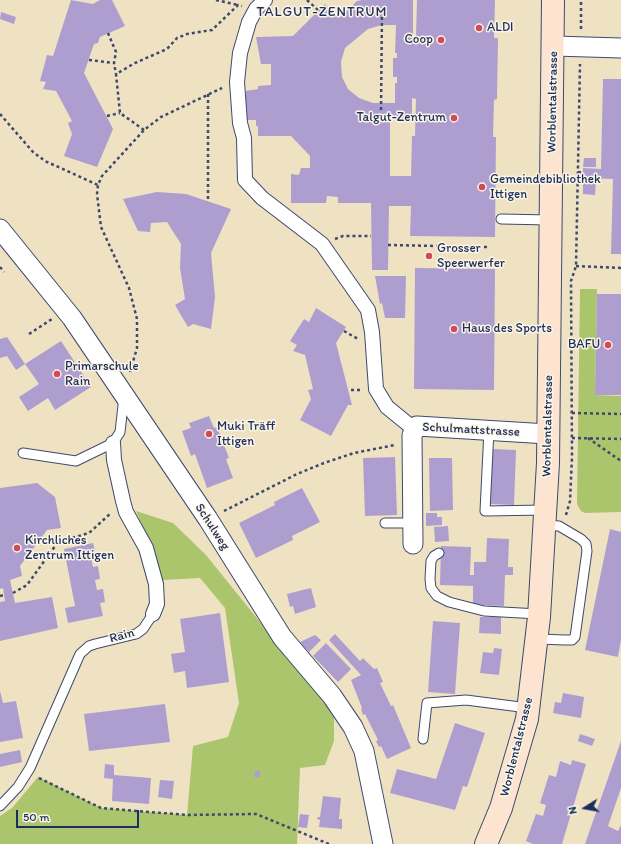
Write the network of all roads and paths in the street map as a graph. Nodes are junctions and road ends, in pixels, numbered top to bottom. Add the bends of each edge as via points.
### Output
1 (216, 0) edge
2 (307, 0) edge
3 (553, 0) edge
4 (582, 0) edge
5 (261, 4) edge
6 (238, 5) junction
7 (319, 11) dead end
8 (382, 12) dead end
9 (108, 33) dead end
10 (581, 33) dead end
11 (554, 46) junction
12 (621, 48) edge
13 (89, 60) dead end
14 (114, 63) junction
15 (116, 74) junction
16 (237, 82) junction
17 (208, 94) junction
18 (381, 110) dead end
19 (120, 113) junction
20 (0, 114) edge
21 (107, 116) dead end
22 (144, 130) junction
23 (578, 172) dead end
24 (583, 173) dead end
25 (98, 185) junction
26 (208, 201) dead end
27 (501, 219) dead end
28 (550, 220) junction
29 (0, 229) edge
30 (371, 236) dead end
31 (322, 244) junction
32 (388, 245) dead end
33 (487, 247) dead end
34 (0, 266) edge
35 (576, 266) dead end
36 (621, 268) edge
37 (4, 272) dead end
38 (43, 325) dead end
39 (29, 334) dead end
40 (124, 396) junction
41 (572, 413) dead end
42 (621, 414) edge
43 (489, 430) junction
44 (548, 434) junction
45 (413, 436) junction
46 (572, 438) dead end
47 (588, 438) junction
48 (621, 439) edge
49 (113, 443) junction
50 (23, 453) dead end
51 (621, 461) edge
52 (123, 501) junction
53 (545, 517) junction
54 (208, 519) junction
55 (385, 523) dead end
56 (413, 523) junction
57 (413, 544) dead end
58 (439, 553) dead end
59 (13, 593) dead end
60 (4, 595) dead end
61 (0, 596) edge
62 (153, 614) joint
63 (539, 614) junction
64 (537, 639) junction
65 (528, 708) junction
66 (423, 739) dead end
67 (28, 772) junction
68 (0, 806) edge
69 (329, 844) edge
70 (383, 844) edge
71 (486, 844) edge

1 - 6 path
2 - 7 path
3 - 11 main road, Worblentalstrasse
4 - 10 path
5 - 6 path
5 - 16 street via 243,41
6 - 15 path via 212,30 177,38 167,49
8 - 18 path
9 - 14 path via 116,52
11 - 12 street
11 - 28 main road, Worblentalstrasse
13 - 14 path
14 - 15 path
15 - 19 path
16 - 17 path
16 - 31 street via 240,123 244,138 245,180 262,198
17 - 22 path via 161,118
17 - 26 path
19 - 21 path
19 - 22 path
20 - 25 path via 33,152 45,161
22 - 25 path via 102,176
23 - 24 path
25 - 40 path via 101,227 128,288 136,319 137,348
27 - 28 lane
28 - 44 main road, Worblentalstrasse
29 - 40 street, Schulweg via 66,310
30 - 31 path via 343,236
31 - 45 street via 368,310 376,389 387,407
32 - 33 path
34 - 37 path
35 - 36 path
38 - 39 path
40 - 49 lane, Rain via 120,432
40 - 54 street, Schulweg
41 - 42 path
43 - 44 street, Schulmattstrasse
43 - 45 street, Schulmattstrasse via 417,426
43 - 53 lane via 485,511
44 - 53 main road, Worblentalstrasse
45 - 54 path via 324,463
45 - 56 street, Schulmattstrasse
46 - 47 path
47 - 48 path
47 - 51 path
49 - 50 lane via 76,461
49 - 52 street, Rain
52 - 59 path via 89,533 58,542 27,585
52 - 62 street, Rain via 126,512 146,548 156,584 157,604
53 - 63 main road, Worblentalstrasse
53 - 64 lane via 582,539 587,551 575,637 572,640
54 - 70 street, Schulweg via 282,637 332,696 353,727 364,751
55 - 56 lane
56 - 57 street, Schulmattstrasse
58 - 63 lane via 432,561 430,579 431,588 436,596 484,611
60 - 61 path
62 - 67 lane, Rain via 143,630 136,634 89,646 80,654
63 - 64 main road, Worblentalstrasse
64 - 65 main road, Worblentalstrasse
65 - 66 lane via 466,700 427,703
65 - 71 main road, Worblentalstrasse via 512,774
67 - 68 lane, Rain
67 - 69 path via 101,808 187,815 256,814

